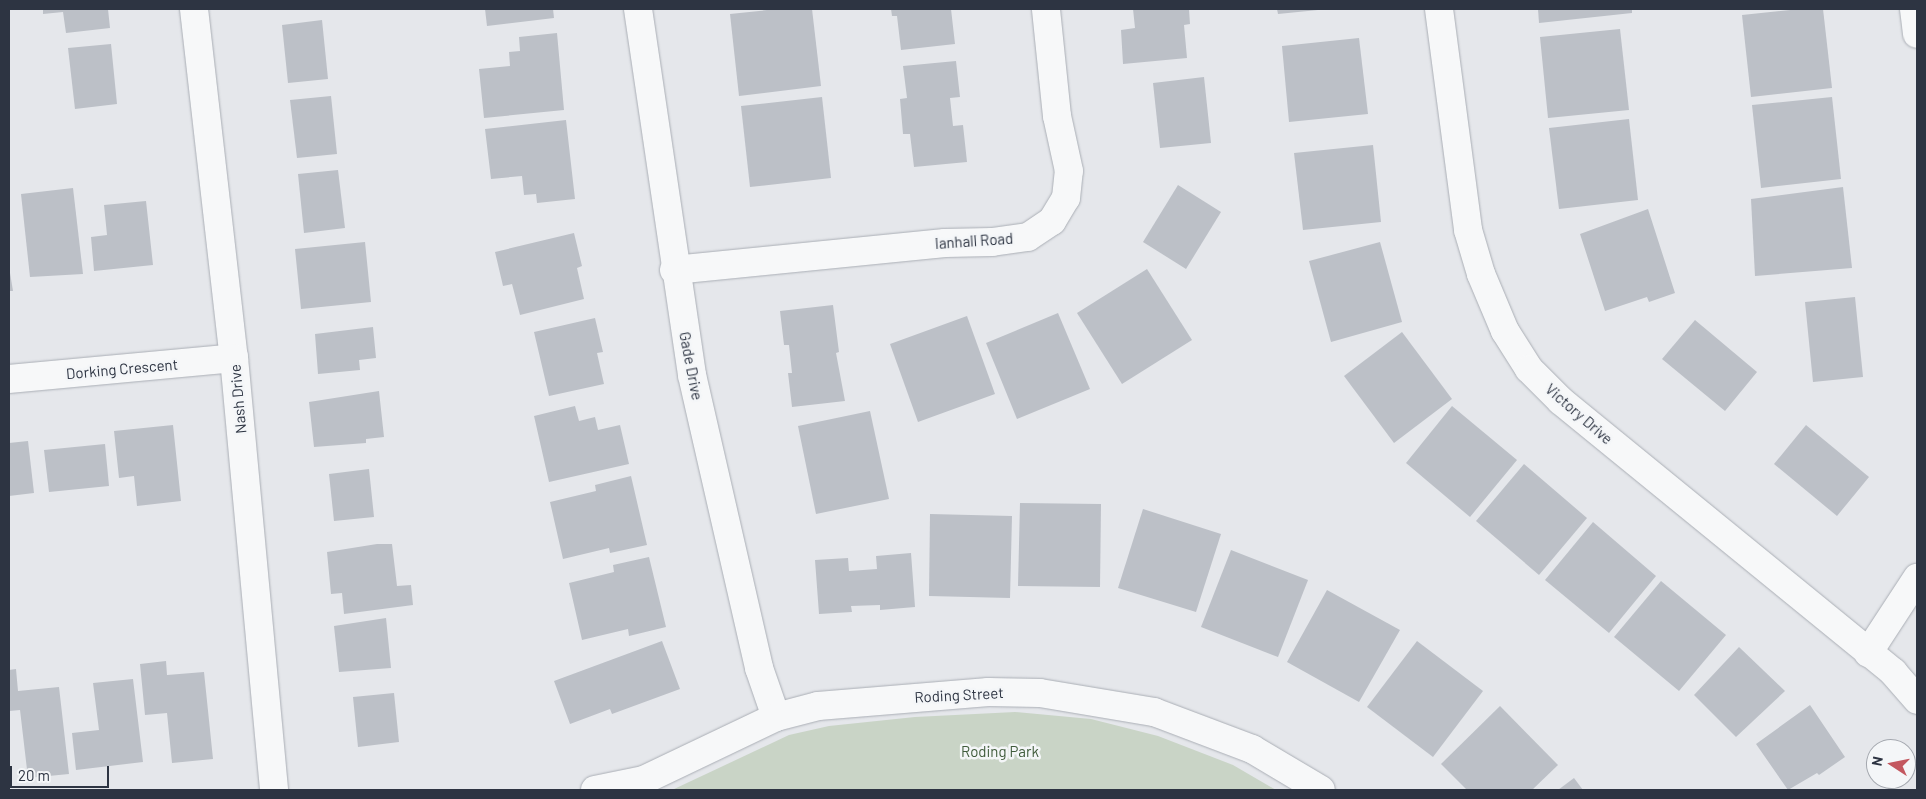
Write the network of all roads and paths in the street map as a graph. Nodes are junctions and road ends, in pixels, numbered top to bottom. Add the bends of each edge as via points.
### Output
1 (194, 9) edge
2 (638, 9) edge
3 (1046, 9) edge
4 (1439, 9) edge
5 (1914, 9) edge
6 (1917, 34) edge
7 (674, 270) junction
8 (234, 358) junction
9 (9, 379) edge
10 (1917, 578) edge
11 (1868, 653) junction
12 (1917, 700) edge
13 (776, 717) junction
14 (274, 790) edge
15 (596, 790) edge
16 (1321, 790) edge

1 - 8 street, Nash Drive
2 - 7 street, Gade Drive
3 - 7 street, Ianhall Road via 1057,116 1069,171 1066,198 1052,221 1028,237 992,242 945,243
4 - 11 street, Victory Drive via 1468,230 1481,274 1505,331 1529,369 1561,401
5 - 6 street
7 - 13 street, Gade Drive via 696,394 759,668
8 - 9 street, Dorking Crescent
8 - 14 street, Nash Drive
10 - 11 street
11 - 12 street, Victory Drive via 1893,672
13 - 15 street, Roding Street via 644,780
13 - 16 street, Roding Street via 818,706 936,694 1040,693 1115,703 1210,731 1252,749

